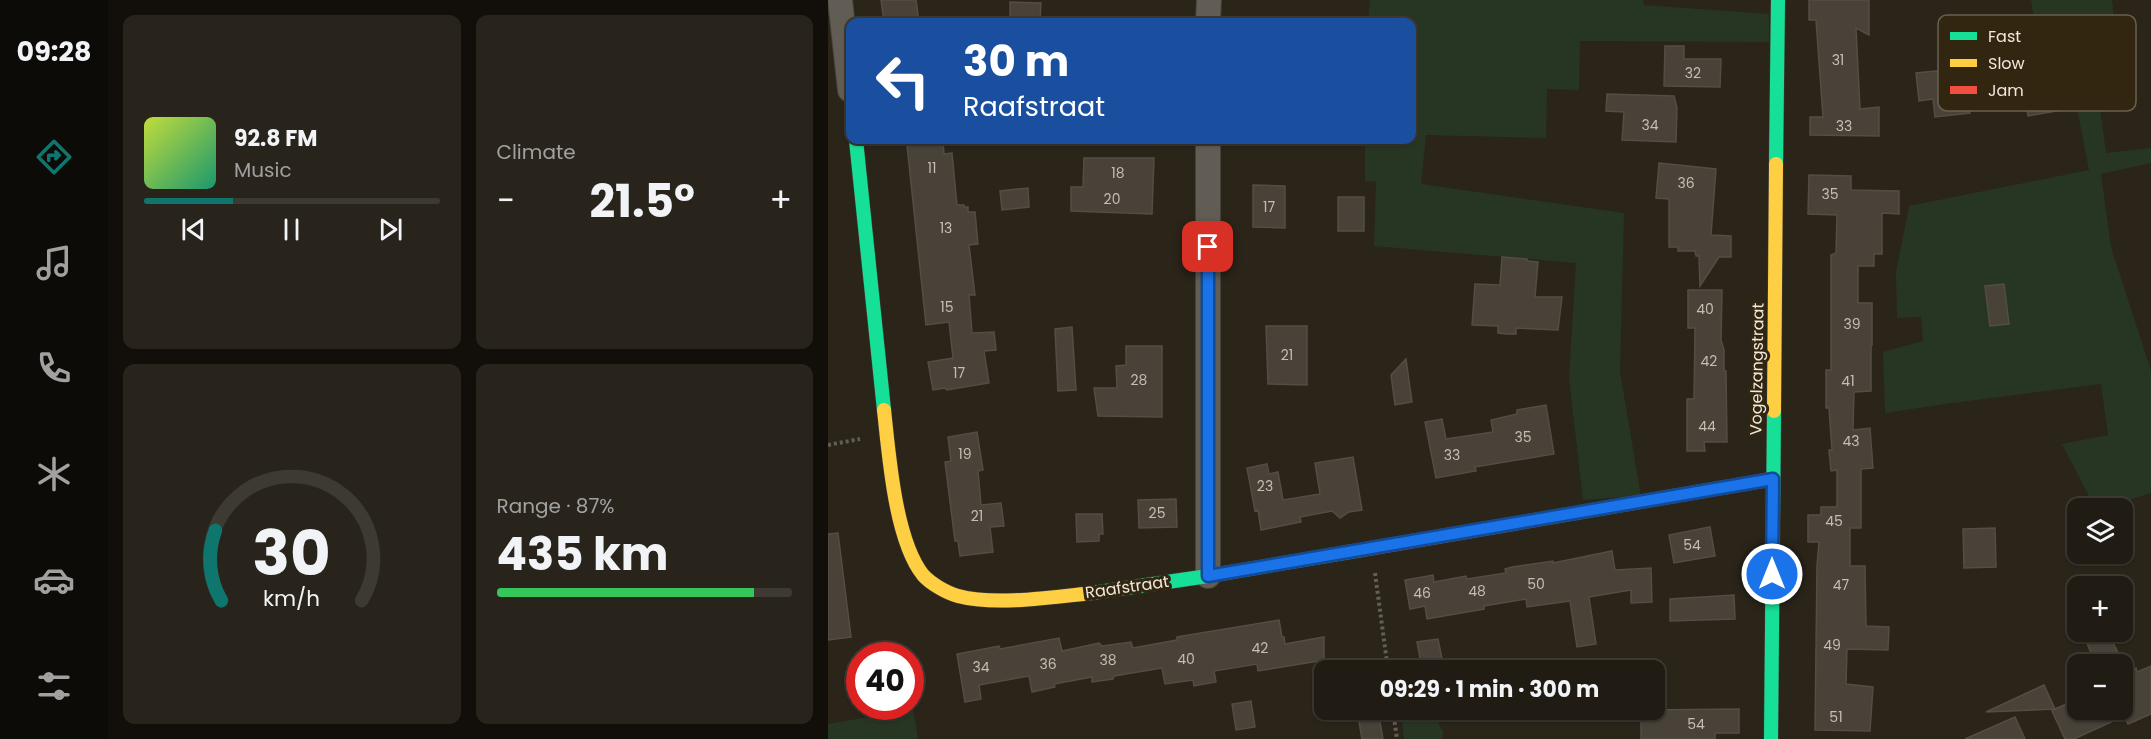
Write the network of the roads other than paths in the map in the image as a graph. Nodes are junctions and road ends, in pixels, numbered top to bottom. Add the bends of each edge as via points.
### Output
1 (840, 0) edge
2 (1209, 0) edge
3 (1778, 0) edge
4 (1209, 18) edge
5 (846, 54) edge
6 (856, 144) edge
7 (1208, 144) edge
8 (1773, 479) junction
9 (1208, 576) junction
10 (1771, 739) edge

1 - 5 street
2 - 4 street
3 - 8 street, Vogelzangstraat
6 - 9 street, Raafstraat via 900,522 911,555 924,576 958,596 1009,600
7 - 9 street
8 - 9 street, Raafstraat
8 - 10 street, Vogelzangstraat

